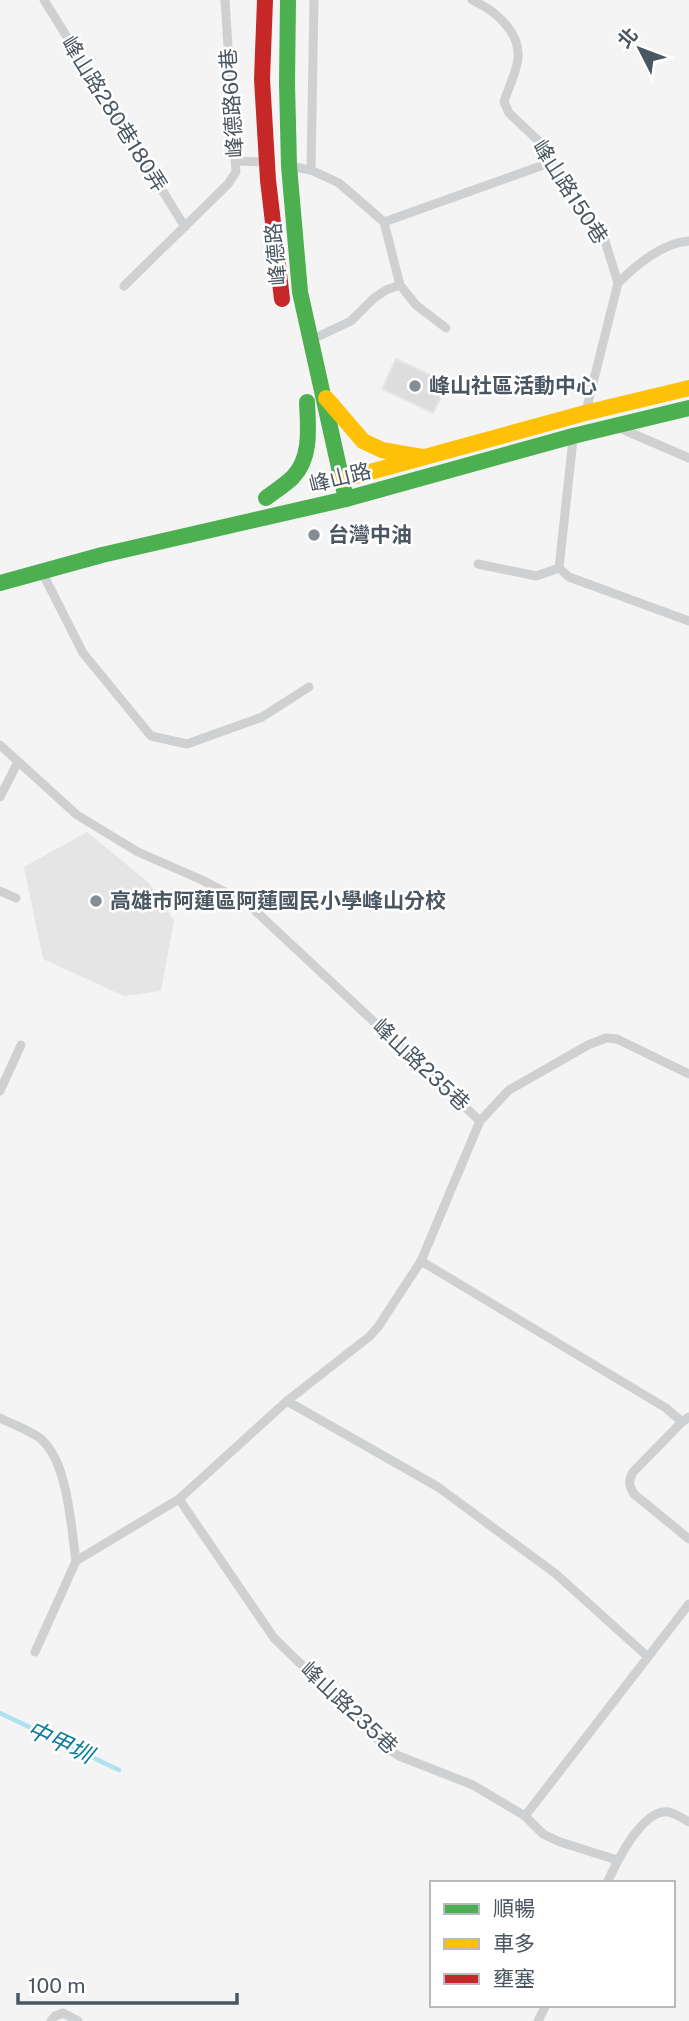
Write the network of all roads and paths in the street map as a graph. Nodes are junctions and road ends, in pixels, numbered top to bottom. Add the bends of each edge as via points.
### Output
1 (44, 0) edge
2 (225, 0) edge
3 (265, 0) edge
4 (288, 0) edge
5 (314, 0) edge
6 (472, 0) edge
7 (237, 161) junction
8 (267, 162) junction
9 (552, 162) junction
10 (289, 166) junction
11 (311, 170) junction
12 (384, 222) junction
13 (184, 227) junction
14 (689, 240) edge
15 (618, 282) junction
16 (400, 285) junction
17 (124, 286) dead end
18 (285, 308) dead end
19 (446, 328) dead end
20 (310, 340) junction
21 (689, 388) edge
22 (324, 396) junction
23 (689, 408) edge
24 (606, 409) junction
25 (585, 413) junction
26 (613, 426) junction
27 (573, 436) junction
28 (422, 457) junction
29 (689, 458) edge
30 (321, 477) junction
31 (341, 480) junction
32 (300, 489) dead end
33 (346, 499) junction
34 (326, 503) junction
35 (112, 537) dead end
36 (74, 546) dead end
37 (478, 565) dead end
38 (559, 568) junction
39 (42, 571) junction
40 (0, 583) edge
41 (689, 621) edge
42 (309, 687) dead end
43 (0, 746) edge
44 (18, 762) junction
45 (0, 797) edge
46 (0, 891) edge
47 (16, 898) dead end
48 (21, 1045) dead end
49 (689, 1074) edge
50 (0, 1091) edge
51 (481, 1121) junction
52 (421, 1261) junction
53 (287, 1401) junction
54 (0, 1418) edge
55 (685, 1420) edge
56 (179, 1499) junction
57 (689, 1539) edge
58 (76, 1561) junction
59 (689, 1604) edge
60 (35, 1652) dead end
61 (648, 1657) junction
62 (525, 1816) junction
63 (689, 1822) edge
64 (617, 1860) junction
65 (608, 1881) edge
66 (51, 2021) edge
67 (78, 2021) edge

1 - 13 lane, 峰山路280巷180弄
2 - 7 lane, 峰德路60巷
3 - 8 main road, 峰德路 via 262,79
4 - 10 main road, 峰德路
5 - 11 lane
6 - 9 lane, 峰山路150巷 via 506,23 514,36 518,62 505,108 541,142
7 - 8 lane
7 - 13 lane, 峰德路60巷 via 228,184
8 - 10 lane
8 - 18 main road, 峰德路
9 - 12 lane
9 - 15 lane, 峰山路150巷 via 605,241
10 - 11 lane
10 - 20 main road, 峰德路 via 300,292
11 - 12 lane via 339,184
12 - 16 lane
13 - 17 lane, 峰德路60巷
14 - 15 lane via 675,242 636,265
15 - 25 lane
16 - 19 lane via 416,305
16 - 20 lane via 373,299 351,321
20 - 22 main road, 峰德路
21 - 24 main road, 峰山路
22 - 28 main road via 363,442
22 - 31 main road, 峰德路
23 - 26 main road, 峰山路
24 - 25 main road, 峰山路
24 - 26 lane
25 - 28 main road, 峰山路
26 - 27 main road, 峰山路
26 - 29 lane
27 - 33 main road, 峰山路
27 - 38 lane
28 - 31 main road, 峰山路
30 - 31 main road, 峰山路
30 - 32 main road, 峰山路 via 305,396 309,441 303,458 294,476 260,499
30 - 34 main road
31 - 33 main road, 峰德路
33 - 34 main road, 峰山路
34 - 39 main road, 峰山路
35 - 36 main road
37 - 38 lane via 536,576
38 - 41 lane via 569,577
39 - 40 main road, 峰山路
39 - 42 lane via 83,653 151,736 187,744 262,717
43 - 44 lane, 峰山路235巷
44 - 45 lane
44 - 51 lane, 峰山路235巷 via 77,816 138,852 248,904
46 - 47 lane
48 - 50 lane
49 - 51 lane via 606,1038 509,1090
51 - 52 lane, 峰山路235巷
52 - 53 lane, 峰山路235巷 via 370,1336
52 - 55 lane
53 - 56 lane, 峰山路235巷
53 - 61 lane via 438,1488 556,1574
54 - 58 lane via 42,1439 52,1451 64,1482
55 - 57 lane via 629,1479 634,1494
56 - 58 lane, 峰山路235巷
56 - 62 lane, 峰山路235巷 via 274,1638 388,1749 473,1785
58 - 60 lane
59 - 61 lane
61 - 62 lane
62 - 64 lane, 峰山路235巷 via 543,1834
63 - 64 lane via 670,1812 648,1819
64 - 65 lane
66 - 67 lane via 63,2012

